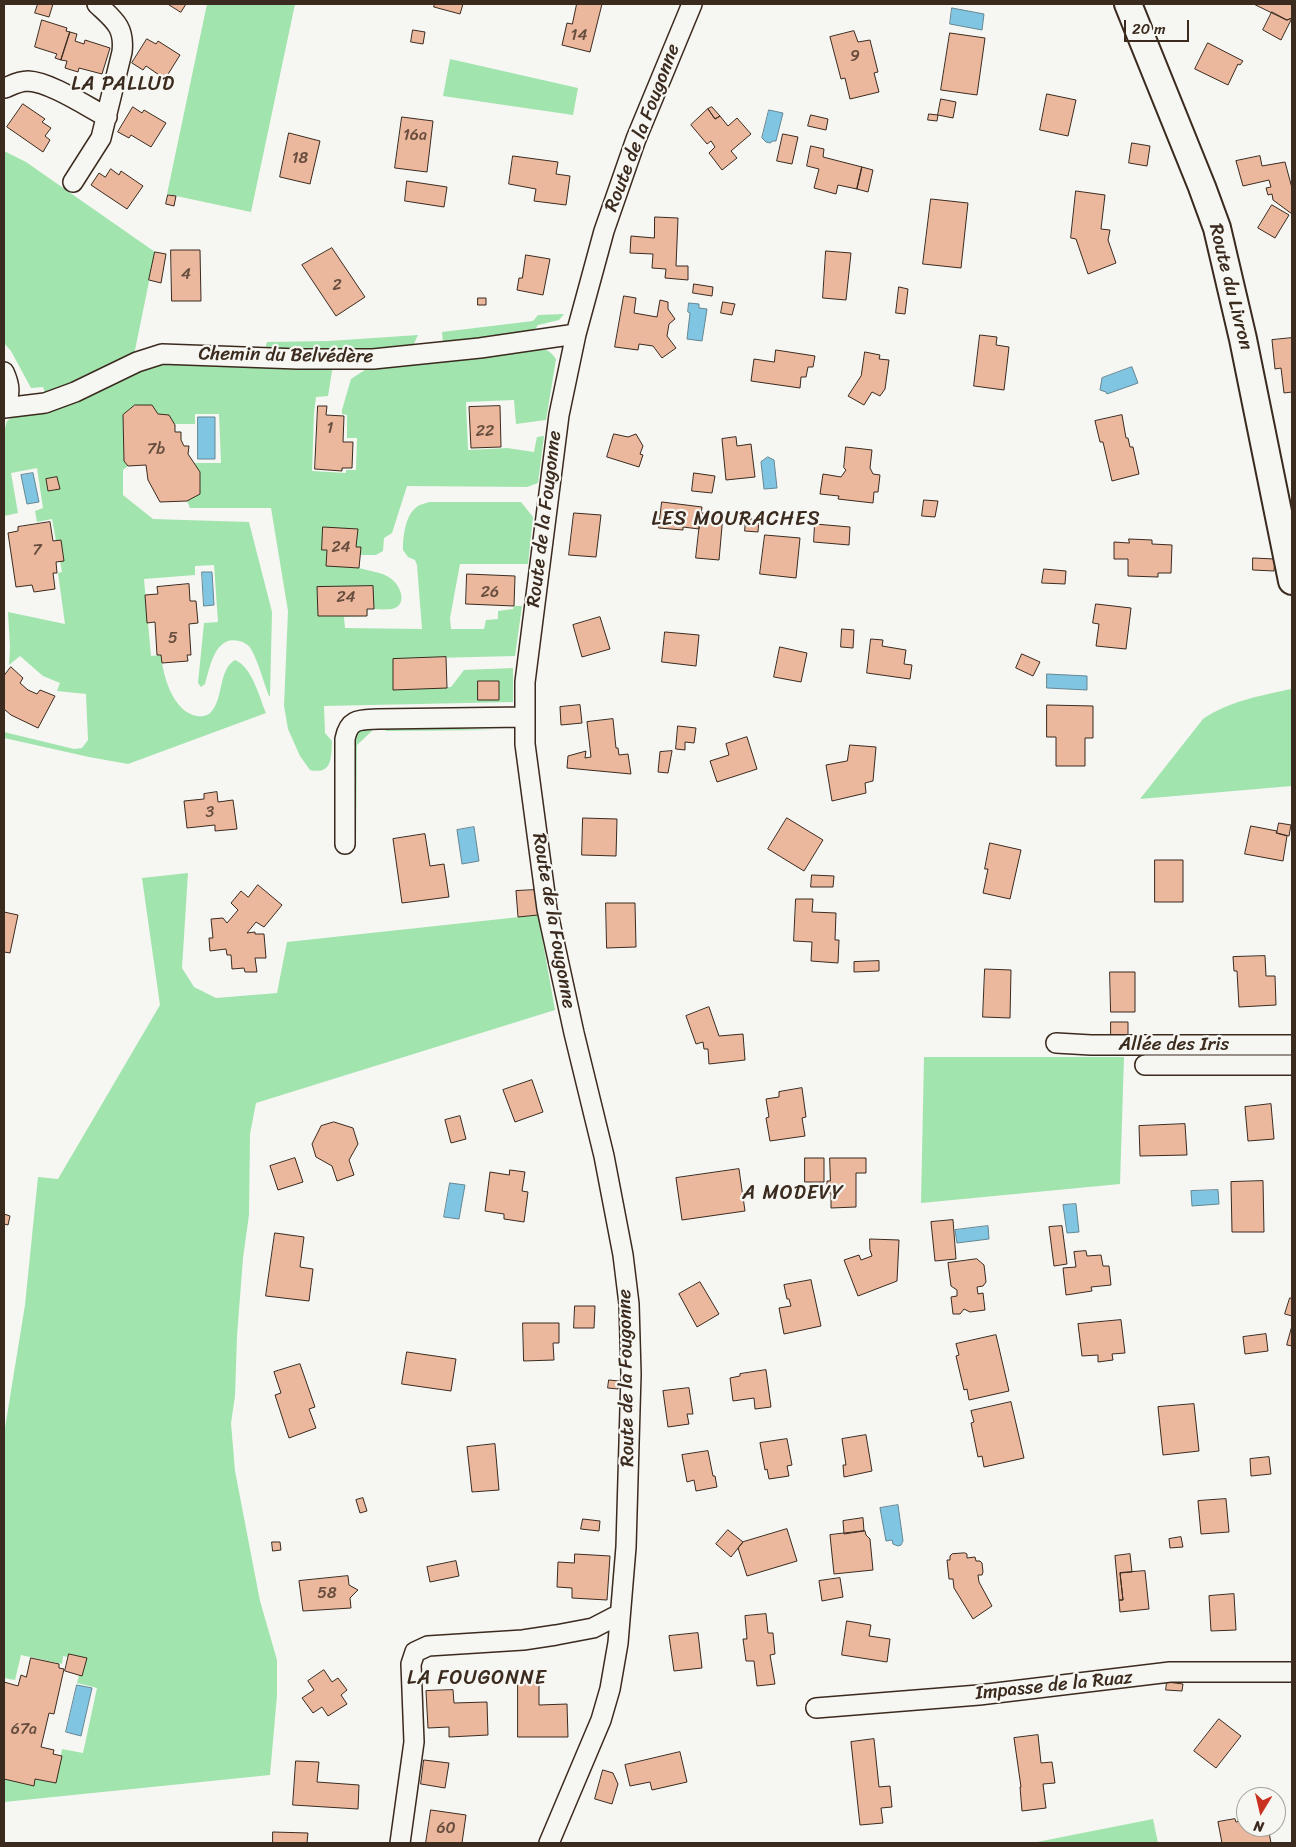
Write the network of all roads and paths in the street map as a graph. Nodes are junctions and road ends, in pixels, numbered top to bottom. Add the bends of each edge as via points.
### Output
1 (97, 4) edge
2 (692, 4) edge
3 (1128, 4) edge
4 (5, 88) dead end
5 (107, 117) junction
6 (73, 182) dead end
7 (576, 334) junction
8 (4, 372) edge
9 (4, 408) edge
10 (1292, 582) edge
11 (525, 717) junction
12 (345, 844) dead end
13 (1056, 1042) dead end
14 (1292, 1045) edge
15 (1145, 1065) dead end
16 (1292, 1066) edge
17 (620, 1614) junction
18 (1292, 1672) edge
19 (816, 1708) dead end
20 (400, 1843) edge
21 (549, 1843) edge

1 - 5 street via 115,21 123,38
2 - 7 street, Route de la Fougonne via 636,139 610,213
3 - 10 street, Route du Livron via 1217,228
4 - 5 street via 18,82 39,83
5 - 6 street via 97,145
7 - 9 street, Chemin du Belvédère via 373,359 162,354 45,403
7 - 11 street, Route de la Fougonne via 558,415 525,682
8 - 9 street via 10,392
11 - 12 street via 378,719 352,723 344,739
11 - 17 street, Route de la Fougonne via 525,744 547,909 604,1156 629,1304 631,1374 627,1520
13 - 14 street, Allée des Iris via 1092,1045
15 - 16 street, Allée des Iris
17 - 20 street via 592,1628 556,1635 428,1646 416,1652 411,1664 414,1742
17 - 21 street, Route de la Fougonne via 618,1643 601,1720
18 - 19 street, Impasse de la Ruaz via 1170,1672 979,1695

